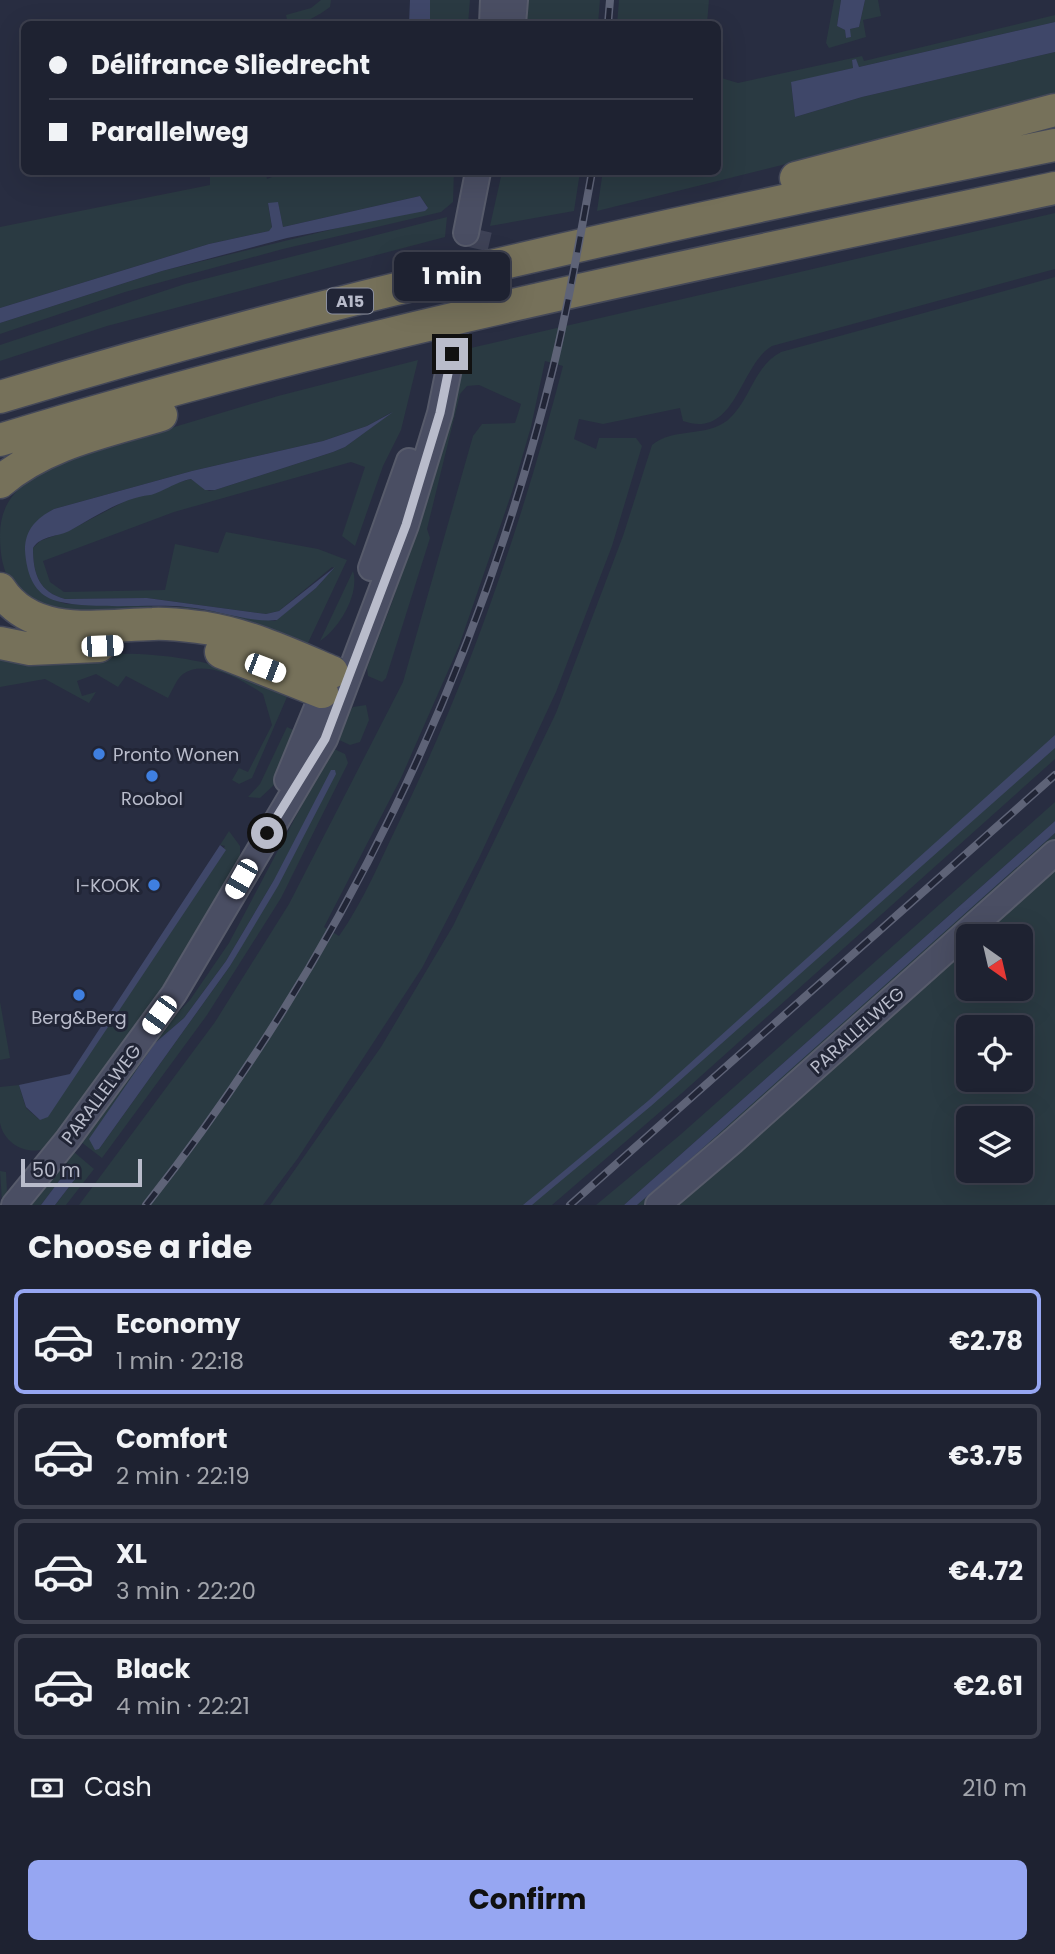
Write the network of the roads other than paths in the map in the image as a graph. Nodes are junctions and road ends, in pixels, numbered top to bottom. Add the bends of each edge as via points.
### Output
1 (494, 0) edge
2 (515, 0) edge
3 (492, 21) edge
4 (513, 21) edge
5 (1055, 110) edge
6 (1055, 145) edge
7 (478, 175) edge
8 (491, 175) edge
9 (1055, 188) edge
10 (704, 219) junction
11 (581, 292) junction
12 (446, 355) tunnel mouth
13 (0, 397) edge
14 (0, 440) edge
15 (0, 482) edge
16 (0, 589) edge
17 (0, 643) edge
18 (332, 685) junction
19 (1055, 853) edge
20 (14, 1205) edge
21 (658, 1205) edge

1 - 3 main road
2 - 4 main road
5 - 10 highway, A15 via 777,183
6 - 10 highway, A15
7 - 8 main road via 473,232
9 - 11 highway, A15
10 - 13 highway, A15 via 277,318
11 - 14 highway, A15 via 300,357
11 - 15 highway, A15 via 499,323 313,369 58,446
12 - 18 main road, PARALLELWEG
16 - 18 highway via 29,616 65,627 157,623 208,629 272,647
17 - 18 highway via 30,649 149,645 220,651
18 - 20 main road, PARALLELWEG via 267,833 174,995
19 - 21 main road, PARALLELWEG

